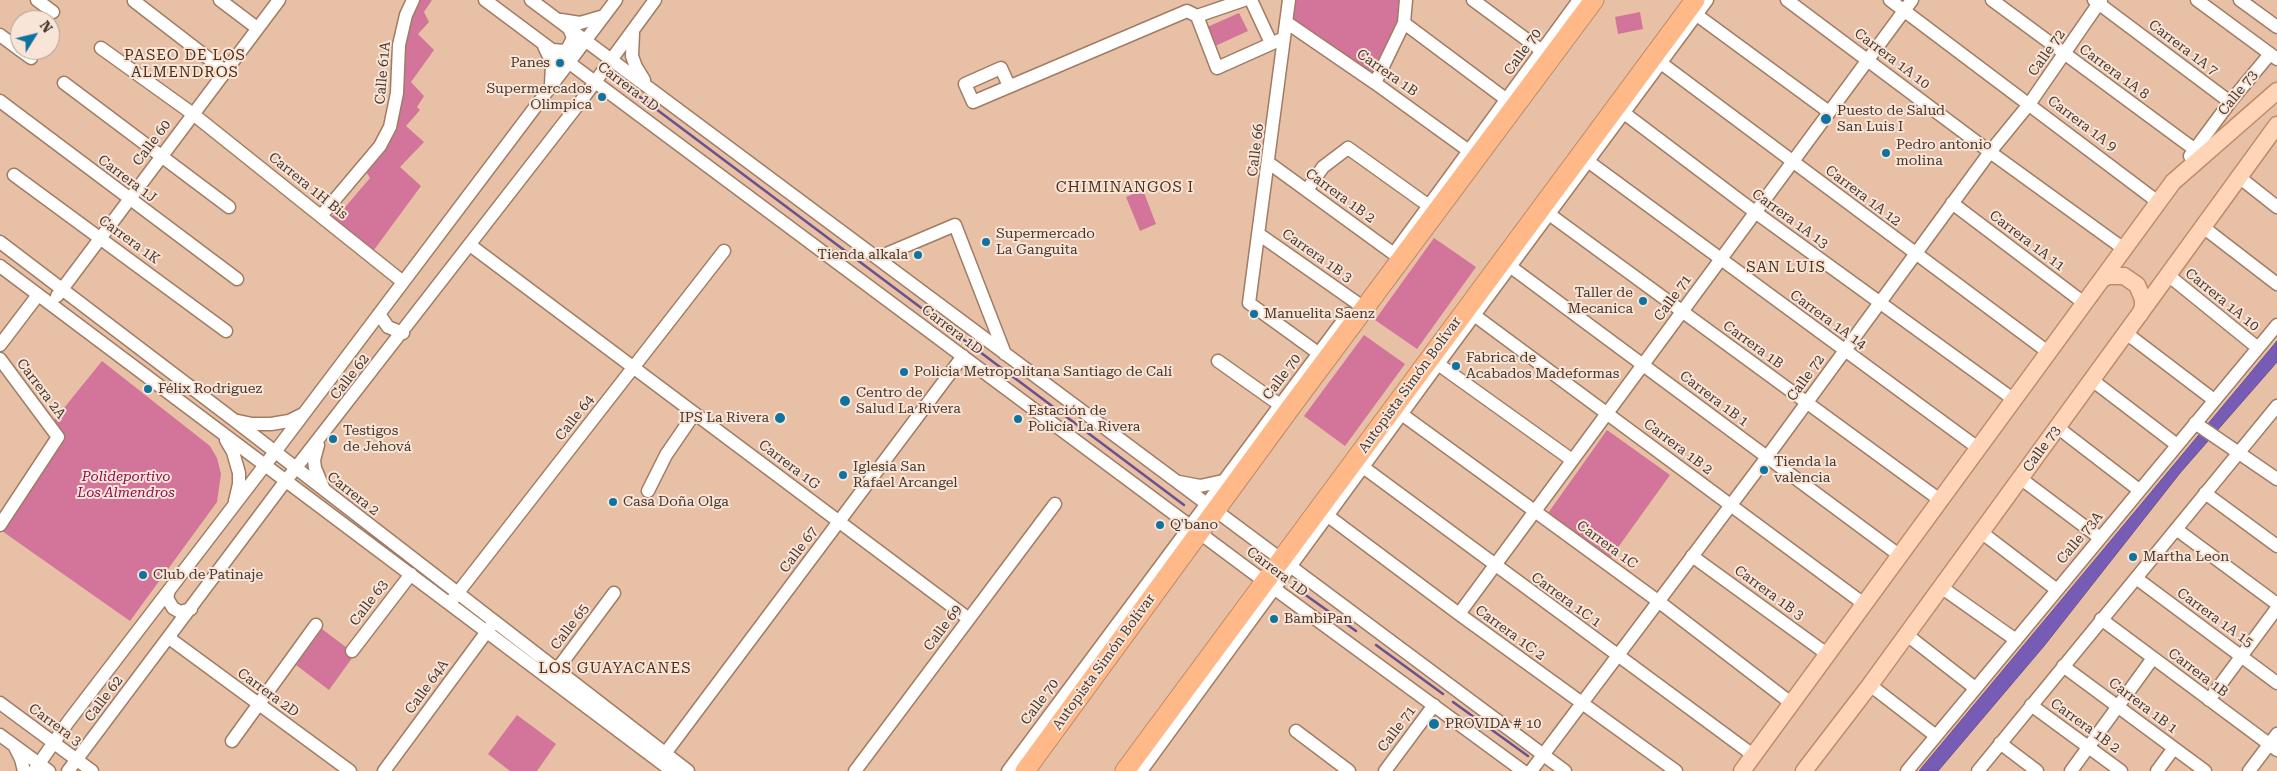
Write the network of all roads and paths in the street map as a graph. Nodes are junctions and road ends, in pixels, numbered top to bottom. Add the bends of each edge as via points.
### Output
1 (37, 0) edge
2 (220, 0) edge
3 (279, 0) edge
4 (413, 0) edge
5 (486, 0) edge
6 (531, 0) edge
7 (654, 0) edge
8 (1244, 0) edge
9 (1251, 0) edge
10 (1289, 0) edge
11 (1406, 0) edge
12 (1473, 0) edge
13 (1582, 0) edge
14 (1708, 0) edge
15 (1787, 0) edge
16 (1890, 0) edge
17 (1992, 0) edge
18 (2197, 0) edge
19 (2240, 0) edge
20 (613, 1) edge
21 (2098, 1) edge
22 (134, 2) dead end
23 (1908, 5) edge
24 (1693, 8) edge
25 (50, 10) edge
26 (604, 16) junction
27 (1197, 16) junction
28 (556, 18) junction
29 (1286, 22) junction
30 (1404, 23) junction
31 (2277, 27) edge
32 (257, 28) junction
33 (569, 28) junction
34 (634, 30) junction
35 (1284, 38) junction
36 (586, 40) junction
37 (542, 42) junction
38 (1271, 43) junction
39 (101, 48) dead end
40 (553, 50) junction
41 (1542, 51) junction
42 (2065, 54) junction
43 (2273, 56) edge
44 (1868, 59) junction
45 (612, 60) junction
46 (569, 62) junction
47 (1661, 63) junction
48 (226, 72) junction
49 (595, 82) junction
50 (1375, 83) junction
51 (64, 84) dead end
52 (647, 85) junction
53 (551, 86) junction
54 (1009, 86) dead end
55 (2277, 90) edge
56 (614, 96) junction
57 (1507, 100) junction
58 (0, 101) edge
59 (581, 101) junction
60 (2230, 102) junction
61 (2030, 103) junction
62 (1829, 112) junction
63 (1624, 113) junction
64 (193, 114) junction
65 (2276, 128) edge
66 (2194, 149) junction
67 (1469, 150) junction
68 (1990, 152) junction
69 (161, 156) junction
70 (1589, 162) junction
71 (1792, 162) junction
72 (1269, 164) junction
73 (14, 174) dead end
74 (2239, 177) junction
75 (2172, 182) junction
76 (1307, 190) junction
77 (129, 200) junction
78 (2158, 202) junction
79 (1952, 203) junction
80 (1429, 206) junction
81 (229, 207) dead end
82 (2277, 207) edge
83 (1755, 212) junction
84 (1549, 214) junction
85 (321, 216) junction
86 (2203, 227) junction
87 (1260, 234) junction
88 (100, 238) junction
89 (0, 242) edge
90 (470, 245) junction
91 (2124, 249) junction
92 (724, 251) dead end
93 (1394, 254) junction
94 (1916, 254) junction
95 (877, 258) junction
96 (1721, 259) junction
97 (0, 266) edge
98 (1511, 267) junction
99 (2168, 275) junction
100 (237, 279) dead end
101 (2102, 279) junction
102 (403, 282) junction
103 (2277, 284) edge
104 (62, 290) junction
105 (38, 294) junction
106 (1357, 303) junction
107 (1880, 303) junction
108 (2084, 303) junction
109 (51, 304) junction
110 (1682, 312) junction
111 (379, 314) junction
112 (2140, 314) junction
113 (1474, 315) junction
114 (2277, 324) edge
115 (995, 329) junction
116 (226, 331) dead end
117 (403, 333) junction
118 (2126, 333) junction
119 (980, 336) junction
120 (0, 345) edge
121 (139, 348) junction
122 (2258, 348) junction
123 (1845, 350) junction
124 (2048, 352) junction
125 (1005, 354) junction
126 (963, 356) junction
127 (1323, 357) junction
128 (0, 360) edge
129 (1218, 361) dead end
130 (129, 364) junction
131 (1438, 364) junction
132 (1643, 365) junction
133 (633, 367) junction
134 (2092, 380) junction
135 (2013, 399) junction
136 (2214, 400) junction
137 (1806, 403) junction
138 (1280, 405) junction
139 (2277, 406) edge
140 (1397, 411) junction
141 (305, 412) junction
142 (1607, 413) junction
143 (694, 414) junction
144 (234, 420) junction
145 (2197, 424) junction
146 (2057, 427) junction
147 (221, 434) junction
148 (323, 436) junction
149 (2177, 445) junction
150 (1978, 448) junction
151 (2236, 450) junction
152 (275, 452) junction
153 (1767, 457) junction
154 (1572, 460) junction
155 (264, 466) junction
156 (1363, 467) junction
157 (296, 469) junction
158 (1170, 478) junction
159 (2020, 478) junction
160 (2277, 479) edge
161 (1223, 481) junction
162 (286, 482) junction
163 (2139, 490) junction
164 (648, 491) dead end
165 (325, 492) junction
166 (2204, 493) junction
167 (309, 497) junction
168 (1940, 500) junction
169 (1056, 504) dead end
170 (1730, 505) junction
171 (233, 506) junction
172 (267, 507) junction
173 (1210, 508) junction
174 (1535, 511) junction
175 (1328, 516) junction
176 (839, 522) junction
177 (0, 525) edge
178 (1195, 529) junction
179 (2176, 529) junction
180 (1981, 532) junction
181 (2100, 538) junction
182 (2277, 546) edge
183 (1899, 555) junction
184 (1692, 556) junction
185 (1170, 561) junction
186 (1286, 564) junction
187 (1494, 566) junction
188 (411, 574) junction
189 (2136, 578) junction
190 (1270, 585) junction
191 (1942, 587) junction
192 (169, 590) junction
193 (2057, 590) junction
194 (614, 593) dead end
195 (453, 598) junction
196 (1658, 601) junction
197 (1864, 604) junction
198 (2277, 604) edge
199 (2277, 608) edge
200 (191, 609) junction
201 (1459, 614) junction
202 (969, 619) junction
203 (2101, 620) junction
204 (316, 625) dead end
205 (490, 626) junction
206 (1907, 634) junction
207 (169, 638) junction
208 (2016, 640) junction
209 (1224, 646) junction
210 (352, 651) dead end
211 (1827, 654) junction
212 (1617, 656) junction
213 (2242, 656) junction
214 (2153, 658) junction
215 (2063, 666) junction
216 (553, 674) junction
217 (2277, 683) edge
218 (1870, 685) junction
219 (1976, 688) junction
220 (2209, 700) junction
221 (0, 703) edge
222 (1582, 704) junction
223 (1791, 704) junction
224 (260, 705) junction
225 (2032, 705) junction
226 (1434, 706) junction
227 (2118, 706) junction
228 (68, 722) junction
229 (37, 731) junction
230 (1296, 731) dead end
231 (2277, 734) edge
232 (0, 735) edge
233 (1936, 736) junction
234 (232, 741) dead end
235 (53, 743) junction
236 (2000, 743) junction
237 (15, 747) junction
238 (2088, 747) junction
239 (2273, 747) edge
240 (2174, 748) junction
241 (1543, 755) junction
242 (1753, 755) junction
243 (662, 757) junction
244 (77, 760) junction
245 (40, 768) edge
246 (24, 771) edge
247 (68, 771) edge
248 (92, 771) edge
249 (350, 771) edge
250 (384, 771) edge
251 (672, 771) edge
252 (688, 771) edge
253 (855, 771) edge
254 (1008, 771) edge
255 (1025, 771) edge
256 (1125, 771) edge
257 (1141, 771) edge
258 (1349, 771) edge
259 (1385, 771) edge
260 (1523, 771) edge
261 (1532, 771) edge
262 (1565, 771) edge
263 (1676, 771) edge
264 (1742, 771) edge
265 (1804, 771) edge
266 (1907, 771) edge
267 (1978, 771) edge
268 (2037, 771) edge
269 (2071, 771) edge
270 (2121, 771) edge
271 (2157, 771) edge
272 (2205, 771) edge
273 (2249, 771) edge

1 - 25 street
2 - 32 street
3 - 32 street, Calle 60
4 - 85 street, Calle 61A via 399,45 397,93 390,127 380,146
5 - 37 street, Carrera 1D
6 - 28 street, Carrera 1D
7 - 34 street, Calle 62
8 - 27 street
9 - 38 street
10 - 29 street, Calle 66
11 - 30 street
12 - 41 street
13 - 41 street, Calle 70
13 - 127 highway, Autopista Simón Bolívar
14 - 24 street
15 - 44 street, Carrera 1A 10
16 - 23 street, Carrera 1A 9
17 - 42 street, Carrera 1A 8
18 - 43 street
19 - 31 street
20 - 26 street, Calle 62
21 - 42 street, Calle 72
21 - 60 street, Carrera 1A 7
22 - 48 street
23 - 44 street, Calle 71
23 - 61 street, Carrera 1A 9
24 - 47 street
24 - 62 street
24 - 140 highway, Autopista Simón Bolívar
26 - 28 street via 580,23
26 - 36 street, Calle 62
27 - 38 street via 1216,68
27 - 54 street via 1187,11
28 - 33 street, Carrera 1D
29 - 35 street, Calle 66
29 - 50 street, Carrera 1B
30 - 50 street
30 - 57 street
32 - 48 street, Calle 60
33 - 36 street, Carrera 1D
33 - 40 street via 573,38 568,48
34 - 45 street, Calle 62
34 - 52 street via 632,56
35 - 38 street
35 - 72 street, Calle 66
36 - 45 street, Carrera 1D
36 - 46 street, Calle 62
37 - 40 street, Carrera 1D
37 - 53 street via 552,63
39 - 64 street, Carrera 1H Bis
40 - 46 street, Carrera 1D
41 - 57 street, Calle 70
42 - 61 street, Calle 72
42 - 66 street, Carrera 1A 8
43 - 60 street, Calle 73
44 - 62 street, Calle 71
44 - 68 street, Carrera 1A 10
45 - 49 street, Calle 62
45 - 52 street, Carrera 1D
46 - 49 street, Carrera 1D
46 - 53 street, Calle 62
47 - 63 street
47 - 71 street, Carrera 1A 12
48 - 64 street, Calle 60
49 - 56 street, Carrera 1D
49 - 59 street, Calle 62
50 - 67 street, Carrera 1B
51 - 69 street
52 - 95 street, Carrera 1D
53 - 102 street, Calle 62
55 - 75 main road, Calle 73
56 - 59 street via 597,95
56 - 126 street, Carrera 1D
57 - 67 street, Calle 70
58 - 77 street, Carrera 1J
59 - 90 street, Calle 62
60 - 66 street, Calle 73
61 - 68 street, Calle 72
61 - 78 street, Carrera 1A 9
62 - 71 street, Calle 71
63 - 70 street
63 - 83 street, Carrera 1A 13
64 - 69 street, Calle 60
64 - 85 street, Carrera 1H Bis
65 - 74 main road, Calle 73
66 - 75 street, Calle 73
67 - 80 street, Calle 70
68 - 79 street, Calle 72
68 - 91 street, Carrera 1A 10
69 - 77 street, Calle 60
69 - 81 street
70 - 84 street
70 - 96 street, Carrera 1A 14
71 - 83 street, Calle 71
71 - 94 street, Carrera 1A 12
72 - 76 street, Carrera 1B 2
72 - 87 street, Calle 66
73 - 88 street, Carrera 1K
74 - 82 street
74 - 86 main road, Calle 73
75 - 78 main road, Calle 73
76 - 80 street via 1323,167 1348,148
76 - 93 street, Carrera 1B 2
77 - 88 street, Calle 60
77 - 100 street, Carrera 1J
78 - 91 main road, Calle 73
79 - 94 street, Calle 72
79 - 108 street, Carrera 1A 11
80 - 93 street, Calle 70
83 - 96 street, Calle 71
83 - 107 street, Carrera 1A 13
84 - 98 street
84 - 110 street, Carrera 1B
85 - 102 street, Carrera 1H Bis
86 - 99 main road, Calle 73
86 - 103 street
87 - 106 street, Carrera 1B 3
87 - 127 street, Calle 66 via 1249,303
88 - 104 street, Calle 60
88 - 116 street, Carrera 1K
89 - 104 street, Carrera 2
90 - 117 street, Calle 62
90 - 133 street, Carrera 1G
91 - 101 main road, Calle 73
92 - 133 street, Calle 64
93 - 106 street, Calle 70
94 - 107 street, Calle 72
94 - 124 street, Carrera 1A 12
95 - 115 street via 955,224
95 - 119 street, Carrera 1D
96 - 110 street, Calle 71
96 - 123 street, Carrera 1A 14
97 - 105 street, Carrera 2
98 - 113 street
98 - 132 street, Carrera 1B 1
99 - 112 main road, Calle 73
99 - 122 street, Carrera 1A 10
101 - 108 main road, Calle 73
101 - 112 main road via 2124,276 2137,285 2143,299
102 - 111 street, Calle 62
104 - 109 street, Calle 60
104 - 121 street, Carrera 2
105 - 109 street, Carrera 2
105 - 120 street
106 - 127 street, Calle 70
107 - 123 street, Calle 72
107 - 135 street, Carrera 1A 13
108 - 124 main road, Calle 73
109 - 130 street, Carrera 2
110 - 132 street, Calle 71
110 - 137 street, Carrera 1B
111 - 117 street via 388,327
111 - 141 street, Calle 62
112 - 118 main road, Calle 73
113 - 131 street
113 - 142 street, Carrera 1B 2
114 - 122 street, Calle 73A
115 - 119 street
115 - 125 street
117 - 148 street, Calle 62
118 - 134 main road, Calle 73
118 - 136 street
119 - 125 street, Carrera 1D
121 - 130 street
121 - 144 street, Carrera 2
122 - 136 street, Calle 73A
123 - 137 street, Calle 72
123 - 150 street, Carrera 1A 14
124 - 135 main road, Calle 73
125 - 158 street, Carrera 1D
126 - 176 street, Calle 67
126 - 178 street, Carrera 1D
127 - 138 street, Calle 70
127 - 173 highway, Autopista Simón Bolívar
128 - 177 street, Carrera 2A via 58,437
129 - 138 street
130 - 147 street, Carrera 2
131 - 140 street
131 - 154 street
132 - 142 street, Calle 71
132 - 153 street, Carrera 1B 1
133 - 143 street, Carrera 1G
133 - 195 street, Calle 64
134 - 146 main road, Calle 73
134 - 149 street
135 - 150 main road, Calle 73
136 - 145 street, Calle 73A
137 - 153 street, Calle 72
137 - 168 street, Carrera 1B
138 - 161 street, Calle 70
139 - 151 street
140 - 156 street
140 - 174 street, Carrera 1C
140 - 186 highway, Autopista Simón Bolívar
141 - 144 street via 289,421 271,424
141 - 152 street, Calle 62
142 - 154 street, Calle 71
142 - 170 street, Carrera 1B 2
143 - 164 street via 666,455
143 - 176 street, Carrera 1G
144 - 152 street, Carrera 2
145 - 149 street, Calle 73A
145 - 151 street
146 - 159 main road, Calle 73
146 - 163 street
147 - 155 street, Carrera 2
147 - 171 street via 233,452 239,473
148 - 157 street, Calle 62
148 - 165 street via 314,460 317,477
149 - 163 street, Calle 73A
150 - 168 main road, Calle 73
151 - 160 street
151 - 166 street
152 - 155 street, Calle 62
152 - 157 street, Carrera 2
153 - 170 street, Calle 72
153 - 183 street, Carrera 1B 1
154 - 174 street, Calle 71
155 - 162 street, Carrera 2
155 - 171 street, Calle 62
156 - 175 street
156 - 187 street, Carrera 1C 1
157 - 162 street, Calle 62
157 - 165 street, Carrera 2
158 - 161 street via 1200,486
158 - 173 street, Carrera 1D
159 - 180 main road, Calle 73
159 - 181 street
161 - 173 street, Calle 70
162 - 167 street, Carrera 2
162 - 172 street, Calle 62
163 - 181 street, Calle 73A
165 - 195 street, Carrera 2
166 - 179 street
166 - 182 street
167 - 172 street via 279,498
167 - 188 street, Carrera 2
168 - 183 main road, Calle 73
169 - 202 street, Calle 69
170 - 184 street, Calle 72
170 - 197 street, Carrera 1B 2
171 - 192 street, Calle 62
172 - 200 street, Calle 62
173 - 178 highway, Autopista Simón Bolívar
173 - 186 street, Carrera 1D
174 - 187 street, Calle 71
174 - 196 street, Carrera 1C
175 - 186 street
175 - 201 street, Carrera 1C 2
176 - 202 street, Carrera 1G
176 - 243 street, Calle 67
178 - 185 highway, Autopista Simón Bolívar
178 - 190 street, Carrera 1D
179 - 189 street
179 - 198 street
180 - 191 main road, Calle 73
180 - 193 street
181 - 193 street, Calle 73A
183 - 197 main road, Calle 73
184 - 196 street, Calle 72
184 - 211 street, Carrera 1B 3
185 - 254 street, Calle 70
185 - 255 highway, Autopista Simón Bolívar
186 - 190 highway, Autopista Simón Bolívar
186 - 241 street, Carrera 1D
187 - 201 street, Calle 71
187 - 212 street, Carrera 1C 1
188 - 195 street, Carrera 2
188 - 210 street, Calle 63
189 - 203 street
189 - 213 street, Carrera 1A 15
190 - 209 highway, Autopista Simón Bolívar
190 - 226 street, Carrera 1D
191 - 206 main road, Calle 73
191 - 208 street
192 - 200 street via 168,602 172,608 180,612
192 - 228 street, Calle 62
193 - 208 street, Calle 73A
194 - 216 street, Calle 65
195 - 205 street, Carrera 2
196 - 212 street, Calle 72
196 - 223 street, Carrera 1C
197 - 211 main road, Calle 73
199 - 213 street
200 - 207 street, Calle 62
201 - 222 street, Carrera 1C 2
202 - 253 street, Calle 69
203 - 214 street, Carrera 1B
203 - 215 street
204 - 224 street
205 - 216 street, Carrera 2
205 - 250 street, Calle 64A
206 - 218 main road, Calle 73
206 - 219 street
207 - 224 street, Carrera 2D
207 - 244 street, Calle 62
208 - 219 street, Calle 73A
209 - 256 highway, Autopista Simón Bolívar
209 - 257 street
211 - 223 main road, Calle 73
212 - 222 street, Calle 72
212 - 242 street, Carrera 1C 1
213 - 217 street, Carrera 1A 15
213 - 220 street
214 - 220 street, Carrera 1B
214 - 227 street
215 - 225 street
215 - 227 street, Carrera 1B 1
216 - 243 street, Carrera 2
218 - 233 street
218 - 265 main road, Calle 73
219 - 233 street, Calle 73A
220 - 239 street, Carrera 1B
221 - 229 street, Carrera 3
222 - 241 street, Calle 72
222 - 263 street, Carrera 1C 2
223 - 242 main road, Calle 73
224 - 234 street
224 - 249 street, Carrera 2D
225 - 236 street
225 - 238 street, Carrera 1B 2
226 - 259 street, Calle 71
226 - 260 street, Carrera 1D
227 - 238 street
227 - 240 street, Carrera 1B 1
228 - 229 street
228 - 235 street, Calle 62
229 - 235 street, Carrera 3
230 - 258 street
231 - 239 street
232 - 237 street
233 - 266 street, Calle 73A
235 - 244 street, Carrera 3
235 - 245 street, Calle 62
236 - 267 street
236 - 268 street
237 - 245 street
237 - 246 street
238 - 269 street
238 - 270 street, Carrera 1B 2
239 - 273 street
240 - 271 street
240 - 272 street, Carrera 1B 1
241 - 261 street, Calle 72
241 - 262 street, Carrera 1D
242 - 264 main road, Calle 73
243 - 251 street, Carrera 2
243 - 252 street, Carrera 2
244 - 247 street, Calle 62
244 - 248 street, Carrera 3

